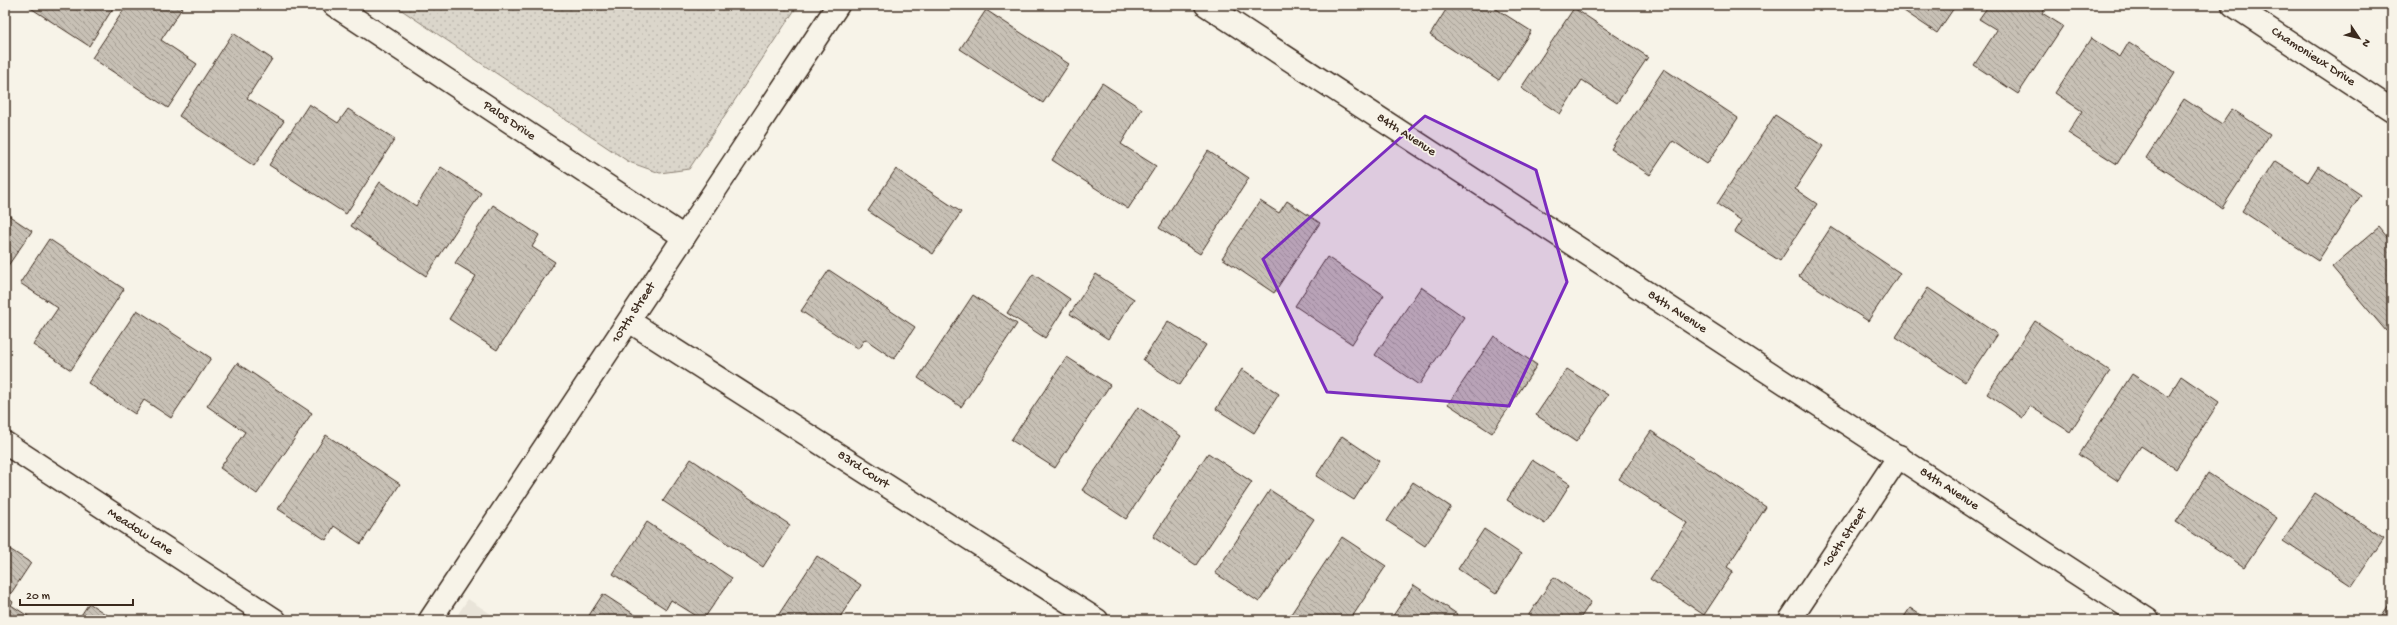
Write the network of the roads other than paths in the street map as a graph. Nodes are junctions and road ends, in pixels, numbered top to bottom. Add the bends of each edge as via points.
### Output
1 (334, 5) edge
2 (838, 5) edge
3 (1206, 5) edge
4 (2233, 5) edge
5 (2392, 110) edge
6 (684, 237) junction
7 (629, 321) junction
8 (5, 443) edge
9 (1899, 456) junction
10 (275, 620) edge
11 (430, 620) edge
12 (1096, 620) edge
13 (1790, 620) edge
14 (2148, 620) edge

1 - 6 street, Palos Drive
2 - 6 street, 107th Street
3 - 9 street, 84th Avenue
4 - 5 street, Chamonieux Drive
6 - 7 street, 107th Street
7 - 11 street, 107th Street
7 - 12 street, 83rd Court
8 - 10 street, Meadow Lane
9 - 13 street, 106th Street
9 - 14 street, 84th Avenue

